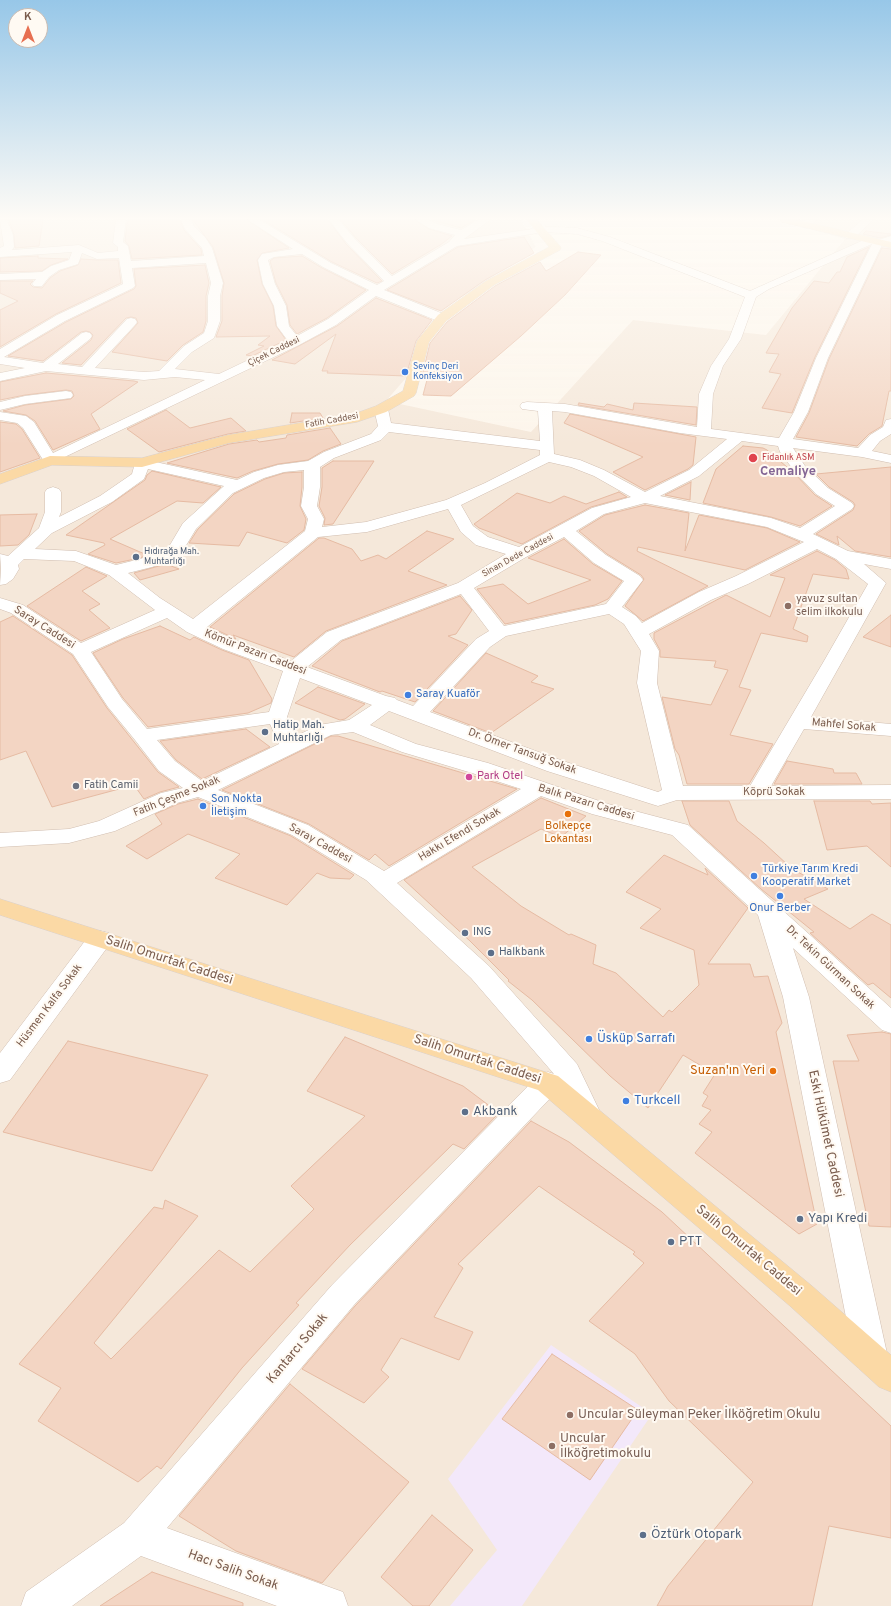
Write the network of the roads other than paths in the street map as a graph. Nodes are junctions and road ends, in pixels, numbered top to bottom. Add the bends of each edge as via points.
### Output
1 (111, 295) edge
2 (214, 295) edge
3 (274, 295) edge
4 (369, 295) edge
5 (388, 295) edge
6 (474, 295) edge
7 (751, 295) edge
8 (855, 295) edge
9 (442, 318) junction
10 (131, 322) dead end
11 (86, 336) dead end
12 (295, 342) junction
13 (0, 354) edge
14 (0, 360) edge
15 (46, 368) junction
16 (85, 371) junction
17 (163, 374) junction
18 (0, 377) edge
19 (221, 378) junction
20 (66, 395) dead end
21 (0, 406) edge
22 (527, 406) dead end
23 (545, 407) junction
24 (381, 408) junction
25 (0, 416) edge
26 (891, 423) edge
27 (385, 427) junction
28 (704, 432) junction
29 (738, 436) junction
30 (784, 442) junction
31 (546, 452) junction
32 (862, 453) junction
33 (891, 459) edge
34 (50, 460) junction
35 (142, 463) junction
36 (312, 465) junction
37 (0, 479) edge
38 (239, 485) junction
39 (53, 492) dead end
40 (645, 498) junction
41 (452, 503) junction
42 (46, 530) junction
43 (565, 530) junction
44 (313, 533) junction
45 (800, 534) junction
46 (816, 543) junction
47 (891, 552) edge
48 (520, 553) junction
49 (842, 555) junction
50 (10, 559) edge
51 (871, 561) junction
52 (891, 564) edge
53 (115, 570) junction
54 (0, 580) edge
55 (877, 582) junction
56 (464, 587) junction
57 (891, 593) edge
58 (0, 603) edge
59 (612, 608) junction
60 (168, 612) junction
61 (194, 628) junction
62 (500, 632) junction
63 (639, 632) junction
64 (80, 650) junction
65 (294, 668) junction
66 (388, 702) junction
67 (418, 714) junction
68 (277, 717) junction
69 (797, 722) junction
70 (355, 726) junction
71 (891, 730) edge
72 (142, 736) junction
73 (290, 745) junction
74 (539, 788) junction
75 (200, 790) junction
76 (757, 792) junction
77 (891, 792) edge
78 (666, 796) junction
79 (0, 826) edge
80 (680, 830) junction
81 (32, 838) junction
82 (0, 840) edge
83 (382, 882) junction
84 (0, 907) edge
85 (770, 912) junction
86 (100, 939) junction
87 (891, 1023) edge
88 (0, 1072) edge
89 (548, 1083) junction
90 (588, 1116) junction
91 (881, 1367) edge
92 (137, 1536) junction
93 (40, 1606) edge
94 (329, 1606) edge

1 - 13 street via 61,318
2 - 17 street via 214,321 210,335 188,349
3 - 12 street via 280,306 283,326
4 - 12 street, Çiçek Caddesi via 332,322
5 - 9 street
6 - 9 main road, Fatih Caddesi
7 - 28 street via 745,315 717,366 706,394
8 - 30 street via 822,358 801,412
9 - 24 main road, Fatih Caddesi via 423,341 409,393
10 - 16 street
11 - 15 street
12 - 19 street, Çiçek Caddesi
14 - 15 street
15 - 16 street
15 - 18 street
16 - 17 street via 144,376
17 - 19 street
19 - 34 street, Çiçek Caddesi
20 - 21 street
22 - 23 street
23 - 28 street via 565,408
23 - 31 street
24 - 27 street
24 - 35 main road, Fatih Caddesi via 358,418 228,439
25 - 34 street via 21,418 29,425
26 - 32 street via 890,429 875,438
27 - 31 street
27 - 36 street via 376,437
28 - 29 street
29 - 30 street
29 - 40 street, Sinan Dede Caddesi via 694,473
30 - 32 street
30 - 45 street via 786,452 800,469 822,491 846,506
31 - 40 street via 599,473
31 - 41 street via 490,486
32 - 33 street
34 - 35 main road, Fatih Caddesi
34 - 37 main road
35 - 38 street
35 - 42 street via 139,476 106,499
36 - 38 street via 283,468
36 - 44 street via 309,506 316,519
38 - 53 street via 228,490 189,526 172,553 146,563
39 - 42 street via 53,512
40 - 43 street, Sinan Dede Caddesi via 598,510
40 - 45 street via 771,523
41 - 44 street via 367,527
41 - 48 street via 467,529 482,540
42 - 50 street
43 - 48 street, Sinan Dede Caddesi
43 - 59 street via 600,559 634,580
44 - 61 street
45 - 46 street
46 - 49 street
46 - 63 street via 705,596
47 - 51 street
48 - 56 street, Sinan Dede Caddesi
49 - 51 street
49 - 55 street
50 - 53 street, Kömür Pazarı Caddesi via 76,556
50 - 54 street via 10,569
51 - 52 street
53 - 60 street, Kömür Pazarı Caddesi
55 - 57 street
55 - 69 street
56 - 62 street
56 - 65 street, Sinan Dede Caddesi via 334,636
58 - 64 street, Saray Caddesi via 17,609
59 - 62 street
59 - 63 street via 630,620
60 - 61 street, Kömür Pazarı Caddesi
60 - 64 street
61 - 65 street, Kömür Pazarı Caddesi via 230,645
62 - 67 street via 483,643
63 - 78 street via 650,651 647,683
64 - 72 street, Saray Caddesi via 115,703
65 - 66 street, Kömür Pazarı Caddesi
65 - 68 street
66 - 67 street, Dr. Ömer Tansuğ Sokak
66 - 70 street
67 - 78 street, Dr. Ömer Tansuğ Sokak via 555,766
68 - 72 street
68 - 73 street
69 - 71 street, Mahfel Sokak
69 - 76 street
70 - 73 street, Fatih Çeşme Sokak via 326,729
70 - 74 street, Balık Pazarı Caddesi via 409,748
72 - 75 street, Saray Caddesi via 167,766
73 - 75 street, Fatih Çeşme Sokak
74 - 80 street, Balık Pazarı Caddesi via 600,809
74 - 83 street, Hakkı Efendi Sokak
75 - 81 street, Fatih Çeşme Sokak via 169,798 107,826 69,836
75 - 83 street, Saray Caddesi via 300,830
76 - 77 street, Köprü Sokak
76 - 78 street, Köprü Sokak
78 - 80 street
79 - 81 street
80 - 85 street, Balık Pazarı Caddesi
81 - 82 street, Fatih Çeşme Sokak
83 - 90 street, Saray Caddesi via 480,972 526,1024 567,1071
84 - 86 main road, Salih Omurtak Caddesi
85 - 87 street, Dr. Tekin Gürman Sokak
85 - 91 street, Eski Hükümet Caddesi via 796,997
86 - 88 street, Hüsmen Kalfa Sokak
86 - 89 main road, Salih Omurtak Caddesi
89 - 90 main road, Salih Omurtak Caddesi
89 - 92 street, Kantarcı Sokak via 344,1295
90 - 91 main road, Salih Omurtak Caddesi
92 - 93 street, Kantarcı Sokak
92 - 94 street, Hacı Salih Sokak

